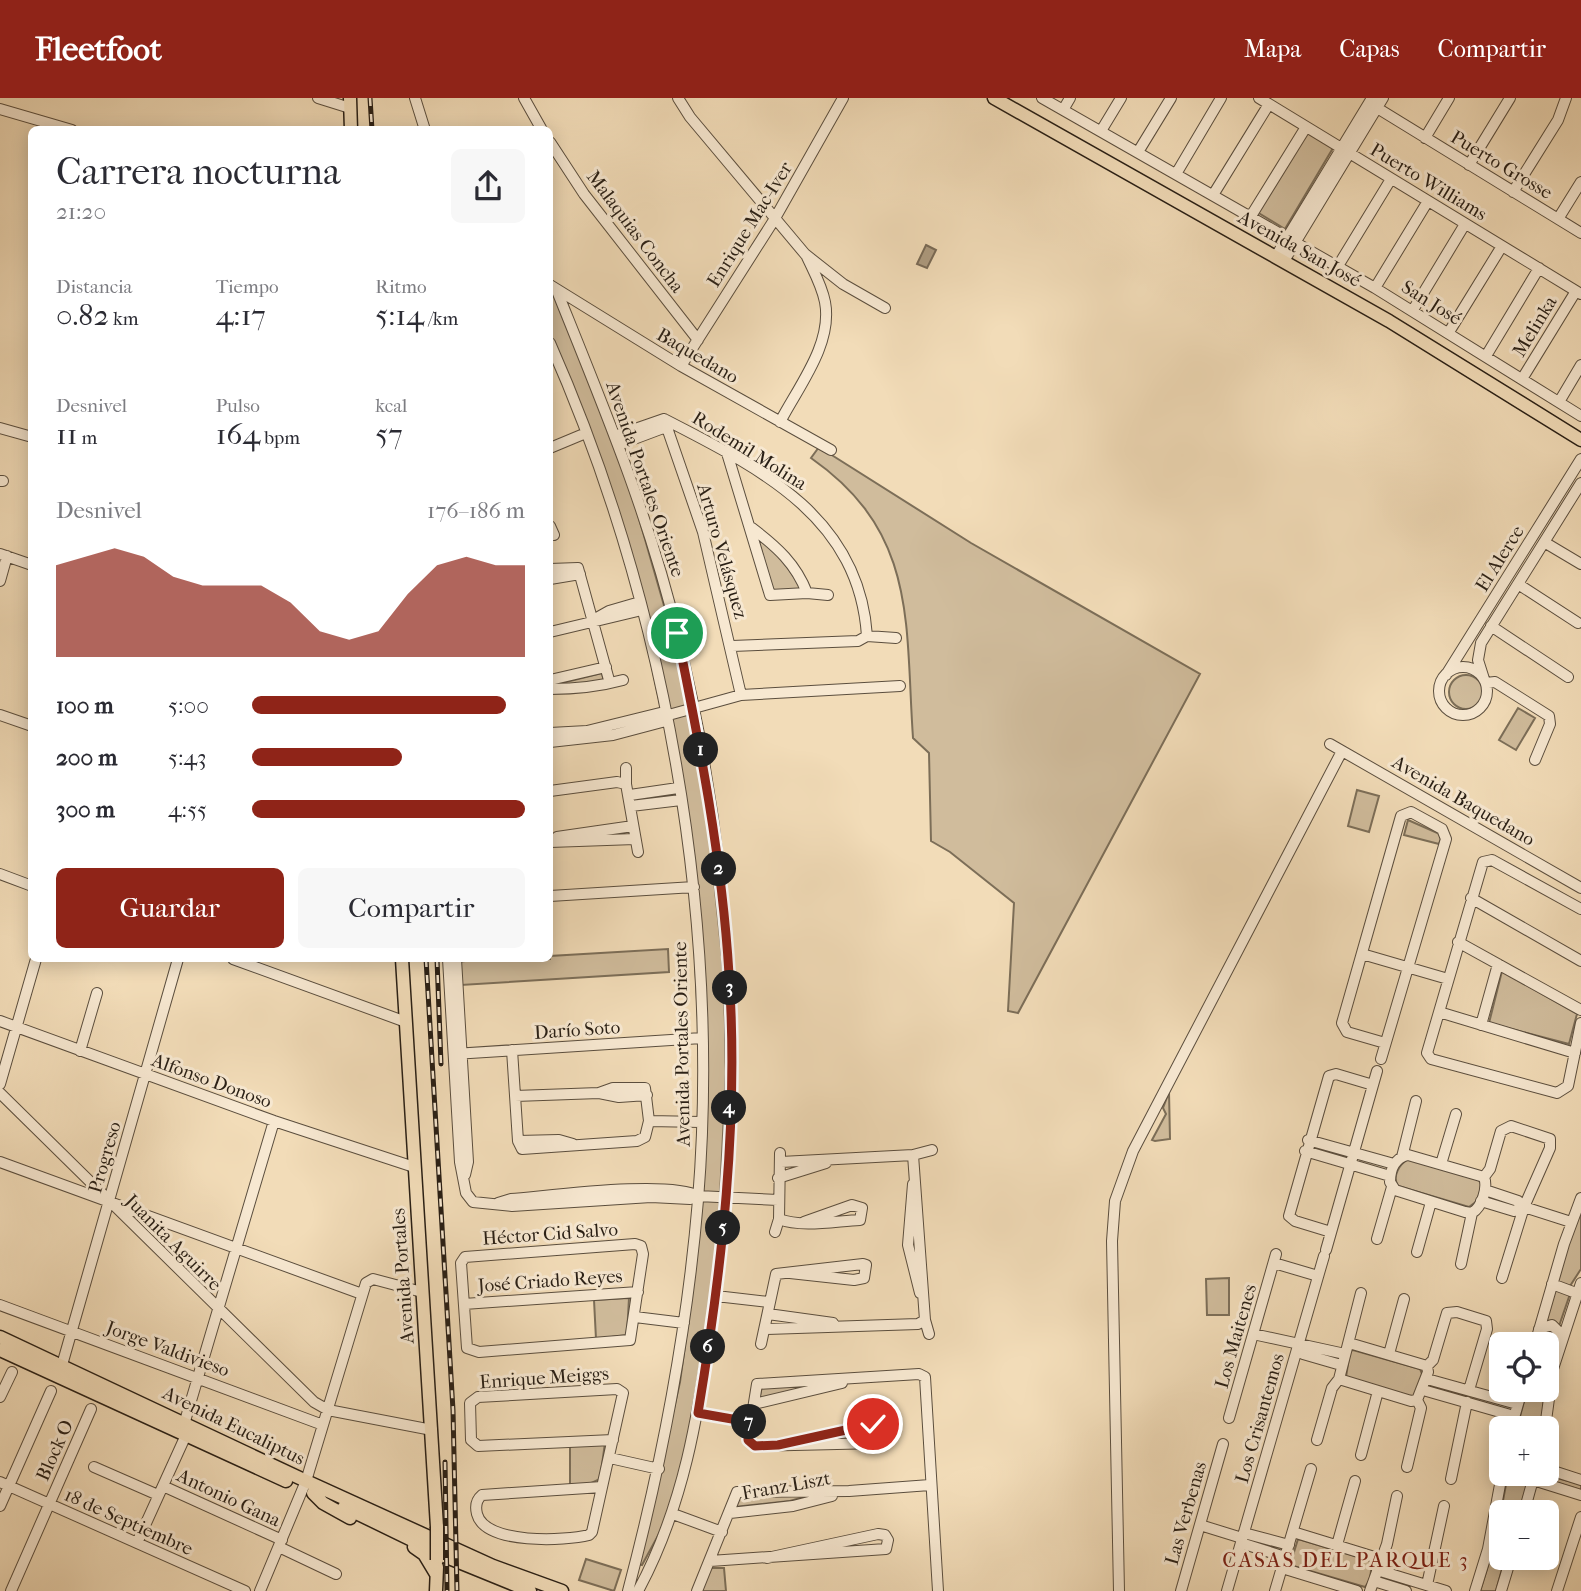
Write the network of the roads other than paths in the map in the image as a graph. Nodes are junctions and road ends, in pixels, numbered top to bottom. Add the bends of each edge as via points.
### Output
1 (318, 98) edge
2 (426, 98) edge
3 (524, 98) edge
4 (678, 98) edge
5 (843, 98) edge
6 (994, 98) edge
7 (1042, 98) edge
8 (1070, 98) edge
9 (1121, 98) edge
10 (1171, 98) edge
11 (1222, 98) edge
12 (1259, 98) edge
13 (1383, 98) edge
14 (1449, 98) edge
15 (1510, 98) edge
16 (1566, 98) edge
17 (415, 101) edge
18 (350, 103) edge
19 (1373, 103) edge
20 (1269, 104) junction
21 (0, 109) edge
22 (1063, 110) junction
23 (58, 126) edge
24 (351, 126) edge
25 (424, 126) edge
26 (540, 126) edge
27 (1306, 127) junction
28 (1101, 131) junction
29 (1425, 138) junction
30 (553, 147) edge
31 (1345, 151) junction
32 (1138, 152) junction
33 (1469, 165) junction
34 (1176, 174) junction
35 (1391, 178) junction
36 (1581, 182) edge
37 (1513, 192) junction
38 (1213, 195) junction
39 (1428, 201) junction
40 (1251, 216) junction
41 (1558, 219) junction
42 (774, 220) junction
43 (1465, 223) junction
44 (1581, 233) edge
45 (1292, 239) junction
46 (1502, 246) junction
47 (805, 254) junction
48 (1280, 259) junction
49 (1338, 266) junction
50 (1539, 268) junction
51 (553, 288) edge
52 (1375, 288) junction
53 (1578, 292) edge
54 (581, 306) junction
55 (885, 308) dead end
56 (1413, 310) junction
57 (569, 322) junction
58 (1449, 332) junction
59 (698, 340) junction
60 (553, 350) edge
61 (1486, 356) junction
62 (1581, 365) edge
63 (681, 366) junction
64 (1522, 379) junction
65 (1559, 402) junction
66 (1581, 416) edge
67 (780, 422) junction
68 (665, 423) junction
69 (0, 428) edge
70 (586, 433) junction
71 (28, 436) edge
72 (617, 440) junction
73 (1581, 440) edge
74 (553, 447) edge
75 (831, 450) dead end
76 (727, 453) junction
77 (1581, 459) edge
78 (755, 470) junction
79 (1581, 483) edge
80 (738, 488) junction
81 (1570, 500) junction
82 (1581, 508) edge
83 (752, 528) junction
84 (1544, 542) junction
85 (4, 555) edge
86 (28, 564) edge
87 (1581, 565) edge
88 (553, 569) edge
89 (579, 570) junction
90 (553, 578) edge
91 (0, 581) edge
92 (1518, 584) junction
93 (807, 593) junction
94 (828, 594) dead end
95 (641, 606) junction
96 (593, 620) junction
97 (1578, 623) dead end
98 (1491, 626) junction
99 (553, 631) edge
100 (867, 636) junction
101 (896, 638) dead end
102 (732, 646) junction
103 (606, 667) junction
104 (1446, 675) junction
105 (1568, 677) dead end
106 (553, 679) edge
107 (609, 680) junction
108 (624, 680) dead end
109 (1485, 681) junction
110 (900, 686) dead end
111 (553, 689) edge
112 (741, 695) junction
113 (692, 707) junction
114 (0, 715) edge
115 (665, 716) junction
116 (28, 725) edge
117 (553, 733) edge
118 (553, 742) edge
119 (1330, 744) dead end
120 (1342, 751) junction
121 (1535, 760) dead end
122 (626, 768) dead end
123 (622, 783) junction
124 (678, 788) junction
125 (553, 790) edge
126 (681, 800) junction
127 (630, 801) junction
128 (632, 826) junction
129 (553, 839) edge
130 (635, 839) junction
131 (553, 840) edge
132 (638, 852) dead end
133 (0, 874) edge
134 (28, 884) edge
135 (694, 887) junction
136 (1581, 888) edge
137 (553, 896) edge
138 (1471, 898) junction
139 (1581, 909) edge
140 (1458, 942) junction
141 (1362, 954) junction
142 (1581, 961) edge
143 (35, 962) edge
144 (177, 962) edge
145 (241, 962) edge
146 (402, 962) edge
147 (448, 962) edge
148 (456, 962) edge
149 (1497, 964) junction
150 (1408, 968) junction
151 (1448, 979) junction
152 (97, 993) dead end
153 (1581, 1010) edge
154 (1439, 1012) junction
155 (0, 1021) edge
156 (406, 1022) junction
157 (1481, 1025) junction
158 (1581, 1025) edge
159 (17, 1027) junction
160 (702, 1038) junction
161 (1385, 1044) junction
162 (512, 1050) junction
163 (80, 1051) junction
164 (1575, 1053) junction
165 (457, 1054) junction
166 (1381, 1059) dead end
167 (1377, 1071) dead end
168 (145, 1075) junction
169 (0, 1084) edge
170 (1373, 1085) junction
171 (0, 1093) edge
172 (515, 1096) junction
173 (1416, 1101) dead end
174 (1456, 1114) dead end
175 (274, 1121) junction
176 (649, 1121) junction
177 (701, 1122) junction
178 (1308, 1140) junction
179 (932, 1150) dead end
180 (1305, 1151) junction
181 (1353, 1153) junction
182 (840, 1158) junction
183 (915, 1159) junction
184 (1398, 1161) junction
185 (0, 1162) edge
186 (1350, 1164) junction
187 (1441, 1164) junction
188 (414, 1167) junction
189 (1483, 1177) junction
190 (778, 1178) junction
191 (1391, 1181) junction
192 (1485, 1190) junction
193 (698, 1196) junction
194 (725, 1197) junction
195 (1581, 1198) edge
196 (778, 1200) junction
197 (1481, 1201) junction
198 (109, 1202) junction
199 (1431, 1202) junction
200 (1524, 1208) junction
201 (1472, 1213) junction
202 (779, 1219) junction
203 (804, 1222) junction
204 (1571, 1222) junction
205 (775, 1232) dead end
206 (1331, 1232) junction
207 (1377, 1239) dead end
208 (236, 1250) junction
209 (1417, 1252) dead end
210 (1461, 1264) dead end
211 (790, 1273) junction
212 (1318, 1276) junction
213 (1502, 1278) dead end
214 (1552, 1284) junction
215 (1579, 1288) edge
216 (422, 1292) junction
217 (638, 1292) junction
218 (1361, 1293) dead end
219 (362, 1294) junction
220 (716, 1296) junction
221 (1404, 1299) dead end
222 (769, 1302) junction
223 (464, 1304) junction
224 (0, 1305) edge
225 (219, 1310) junction
226 (768, 1314) junction
227 (635, 1317) junction
228 (925, 1320) junction
229 (684, 1323) junction
230 (864, 1328) junction
231 (767, 1329) junction
232 (1539, 1329) junction
233 (71, 1331) junction
234 (1538, 1332) edge
235 (929, 1334) dead end
236 (1253, 1334) junction
237 (1562, 1335) junction
238 (0, 1337) edge
239 (761, 1344) dead end
240 (1298, 1346) junction
241 (1347, 1349) junction
242 (0, 1350) edge
243 (1389, 1354) junction
244 (62, 1365) junction
245 (1341, 1365) junction
246 (1427, 1366) junction
247 (12, 1372) dead end
248 (866, 1377) junction
249 (198, 1378) junction
250 (1339, 1379) junction
251 (1427, 1379) junction
252 (1423, 1390) junction
253 (1469, 1390) junction
254 (51, 1391) dead end
255 (1378, 1391) junction
256 (0, 1397) edge
257 (1418, 1400) junction
258 (1467, 1402) junction
259 (754, 1404) junction
260 (1517, 1404) joint
261 (91, 1409) dead end
262 (328, 1410) junction
263 (698, 1413) junction
264 (1514, 1416) joint
265 (1546, 1416) edge
266 (1229, 1418) dead end
267 (749, 1422) junction
268 (323, 1425) junction
269 (185, 1428) junction
270 (432, 1430) junction
271 (613, 1440) junction
272 (1317, 1440) dead end
273 (1223, 1444) dead end
274 (778, 1445) junction
275 (1361, 1455) dead end
276 (610, 1458) junction
277 (94, 1467) dead end
278 (1406, 1467) dead end
279 (659, 1469) junction
280 (1311, 1469) dead end
281 (1559, 1473) edge
282 (1451, 1479) dead end
283 (1581, 1480) edge
284 (1355, 1482) dead end
285 (4, 1484) edge
286 (930, 1485) junction
287 (1558, 1486) edge
288 (602, 1487) junction
289 (308, 1488) junction
290 (160, 1491) junction
291 (849, 1491) junction
292 (1581, 1495) edge
293 (1397, 1496) dead end
294 (50, 1504) junction
295 (0, 1506) edge
296 (1444, 1506) dead end
297 (730, 1513) junction
298 (673, 1514) junction
299 (1581, 1517) edge
300 (1200, 1525) junction
301 (722, 1532) junction
302 (1293, 1532) junction
303 (1242, 1538) junction
304 (137, 1543) junction
305 (280, 1544) junction
306 (1289, 1545) junction
307 (1337, 1545) junction
308 (1489, 1555) edge
309 (1285, 1556) junction
310 (767, 1558) junction
311 (1381, 1559) junction
312 (443, 1560) junction
313 (710, 1561) junction
314 (634, 1569) junction
315 (1282, 1569) junction
316 (1377, 1570) junction
317 (1508, 1570) edge
318 (336, 1574) dead end
319 (647, 1575) junction
320 (1427, 1585) junction
321 (1322, 1586) edge
322 (1372, 1586) edge
323 (938, 1589) edge
324 (11, 1591) edge
325 (245, 1591) edge
326 (260, 1591) edge
327 (436, 1591) edge
328 (530, 1591) edge
329 (562, 1591) edge
330 (628, 1591) edge
331 (638, 1591) edge
332 (697, 1591) edge
333 (1119, 1591) edge
334 (1181, 1591) edge
335 (1227, 1591) edge
336 (1275, 1591) edge
337 (1357, 1591) edge
338 (1406, 1591) edge
339 (1446, 1591) edge
340 (1475, 1591) edge
341 (1502, 1591) edge
342 (1557, 1591) edge

1 - 18 street
2 - 17 street
3 - 26 street
4 - 42 street
5 - 42 street, Enrique Mac-Iver
6 - 48 main road, Avenida San José
7 - 22 street, San José
8 - 22 street
9 - 28 street
10 - 32 street
11 - 34 street
12 - 20 street, Puerto Williams
13 - 19 street
14 - 29 street
15 - 33 street
16 - 37 street via 1558,120
17 - 25 street
18 - 24 main road
19 - 29 street, Puerto Grosse
19 - 31 street
20 - 27 street, Puerto Williams
20 - 38 street
21 - 23 street
22 - 28 street, San José
27 - 31 street, Puerto Williams
27 - 40 street
28 - 32 street, San José
29 - 33 street, Puerto Grosse
30 - 59 street, Malaquias Concha via 584,194
31 - 35 street, Puerto Williams
31 - 45 street
32 - 34 street, San José
33 - 37 street, Puerto Grosse
34 - 38 street, San José
35 - 39 street, Puerto Williams
35 - 49 street
36 - 41 street
37 - 41 street, Puerto Grosse
38 - 40 street, San José
39 - 43 street, Puerto Williams
39 - 52 street
40 - 45 street, San José
41 - 44 street, Puerto Grosse
42 - 47 street
42 - 59 street, Enrique Mac-Iver
43 - 46 street, Puerto Williams
43 - 56 street
45 - 48 street
45 - 49 street, San José
46 - 50 street, Puerto Williams
46 - 58 street
47 - 55 street via 843,284
47 - 67 street via 823,293 826,327
48 - 73 main road, Avenida San José via 1428,343
49 - 52 street, San José
50 - 53 street, Puerto Williams
50 - 61 street
51 - 54 street, Baquedano
51 - 57 street, Avenida Portales Oriente
52 - 56 street, San José
53 - 64 street, Melinka
54 - 57 street
54 - 63 street, Baquedano
56 - 58 street, San José
57 - 72 street, Avenida Portales Oriente
58 - 61 street, San José
59 - 63 street, Enrique Mac-Iver
60 - 70 street, Avenida Portales Oriente
61 - 64 street, San José
62 - 65 street
63 - 67 street, Baquedano
64 - 65 street, San José
65 - 66 street, San José
67 - 75 street, Baquedano
68 - 72 street, Rodemil Molina
68 - 76 street, Rodemil Molina
68 - 102 street, Arturo Velásquez via 703,532
69 - 71 street
70 - 74 street
70 - 95 street, Avenida Portales Oriente
72 - 113 street, Avenida Portales Oriente via 677,633
76 - 78 street, Rodemil Molina
76 - 80 street
77 - 104 street, El Alerce
78 - 80 street
78 - 100 street, Rodemil Molina via 807,507 834,537 858,584
79 - 81 street, El Alerce
80 - 83 street
81 - 82 street
81 - 84 street, El Alerce
83 - 93 street via 778,547 800,573
83 - 93 street via 770,596
84 - 87 street
84 - 92 street, El Alerce
85 - 86 street
85 - 91 street
88 - 89 street
89 - 90 street
89 - 96 street
92 - 97 street
92 - 98 street, El Alerce
93 - 94 street
95 - 96 street via 609,611
95 - 115 street, Avenida Portales Oriente
96 - 99 street
96 - 103 street
98 - 105 street
98 - 109 street, El Alerce via 1478,651
100 - 101 street
100 - 102 street via 858,641
102 - 112 street, Arturo Velásquez
103 - 106 street
103 - 107 street
104 - 109 street via 1466,668
104 - 109 street, El Alerce via 1439,689 1443,704 1463,715 1483,705
107 - 108 street
107 - 111 street
109 - 121 street via 1495,682 1549,716
110 - 112 street
112 - 113 street
113 - 115 street
113 - 194 street, Avenida Portales Oriente via 711,806 729,974 732,1073
114 - 116 street
115 - 117 street via 660,713 587,731
115 - 118 street via 662,722 613,735
115 - 124 street, Avenida Portales Oriente
119 - 120 street, Avenida Baquedano
120 - 136 street, Avenida Baquedano
120 - 333 street via 1140,1138 1116,1195 1112,1241
122 - 123 street
123 - 125 street
123 - 127 street
124 - 126 street, Avenida Portales Oriente
124 - 127 street
126 - 127 street
126 - 135 street, Avenida Portales Oriente
127 - 128 street
128 - 129 street
128 - 130 street
130 - 131 street
130 - 132 street
133 - 134 street
135 - 137 street
135 - 160 street, Avenida Portales Oriente
138 - 139 street via 1479,867 1492,860
138 - 140 street
138 - 142 street
140 - 149 street
140 - 151 street
141 - 150 street
141 - 150 street via 1401,816 1410,812 1443,830 1446,839
141 - 161 street via 1342,1027
143 - 159 street
144 - 168 street, Progreso
145 - 156 street
146 - 156 main road, Avenida Portales
147 - 165 street
148 - 165 street
149 - 153 street
149 - 157 street
150 - 151 street
150 - 161 street
151 - 154 street
152 - 163 street
154 - 157 street
154 - 164 street via 1427,1053 1432,1059 1557,1093 1568,1086
155 - 159 street, Alfonso Donoso
156 - 188 main road, Avenida Portales
157 - 164 street
158 - 164 street
159 - 163 street, Alfonso Donoso
159 - 169 street
160 - 162 street, Darío Soto
160 - 177 street, Avenida Portales Oriente
161 - 166 street
162 - 165 street, Darío Soto
162 - 172 street
163 - 168 street, Alfonso Donoso
165 - 193 street via 460,1162 470,1200 512,1206
167 - 170 street, Los Crisantemos
168 - 175 street, Alfonso Donoso
168 - 198 street, Progreso
170 - 178 street via 1329,1076
170 - 181 street, Los Crisantemos
171 - 198 street, Juanita Aguirre
172 - 176 street via 644,1087
172 - 176 street via 518,1141 524,1150 640,1140
173 - 184 street
174 - 187 street
175 - 188 street, Alfonso Donoso
175 - 208 street
176 - 177 street
177 - 193 street, Avenida Portales Oriente
178 - 180 street
178 - 181 street
179 - 183 street
180 - 186 street
180 - 206 street via 1289,1216
181 - 184 street
181 - 186 street, Los Crisantemos
182 - 183 street
182 - 190 street
182 - 190 street via 780,1157
183 - 228 street
184 - 187 street via 1412,1156
184 - 191 street
185 - 198 street
186 - 191 street
186 - 206 street, Los Crisantemos
187 - 189 street
188 - 216 main road, Avenida Portales
189 - 192 street
189 - 200 street via 1503,1128 1511,1126 1548,1137 1550,1148
190 - 196 street
191 - 199 street
191 - 207 street
192 - 197 street
192 - 200 street via 1518,1201
193 - 194 street
193 - 229 street, Avenida Portales Oriente
194 - 196 street
194 - 220 street, Avenida Portales Oriente
195 - 204 street
196 - 202 street
197 - 200 street via 1514,1211
197 - 201 street
198 - 208 street
198 - 225 street, Juanita Aguirre
198 - 233 street, Progreso
199 - 201 street
199 - 209 street
200 - 204 street
200 - 213 street
201 - 210 street
202 - 203 street
202 - 205 street
203 - 203 street via 860,1220 862,1208 852,1205
204 - 214 street
206 - 212 street, Los Crisantemos
208 - 219 street
208 - 225 street
211 - 211 street via 863,1264 867,1274 855,1280
211 - 222 street via 773,1276
212 - 236 street, Los Maitenes via 1275,1258
212 - 240 street, Los Crisantemos
214 - 215 street
214 - 232 street
215 - 237 street
216 - 219 street via 373,1279
216 - 270 main road, Avenida Portales
217 - 223 street, José Criado Reyes
217 - 223 street, Héctor Cid Salvo via 641,1245 468,1255 462,1259
217 - 227 street
218 - 241 street
219 - 262 street
220 - 222 street
220 - 263 street, Avenida Portales Oriente
221 - 243 street
222 - 226 street
223 - 227 street via 470,1350 630,1340
224 - 233 street, Jorge Valdivieso
225 - 249 street
225 - 262 street, Juanita Aguirre via 314,1402
226 - 230 street
226 - 231 street
227 - 229 street
228 - 230 street
228 - 235 street
229 - 279 street, Avenida Portales Oriente
230 - 231 street
231 - 239 street
232 - 234 street
232 - 237 street via 1552,1325
233 - 244 street, Progreso
233 - 249 street, Jorge Valdivieso
236 - 240 street
236 - 266 street, Los Maitenes
237 - 265 street
238 - 244 main road, Avenida Eucaliptus
240 - 241 street
240 - 245 street via 1303,1354
240 - 303 street, Los Crisantemos
241 - 243 street
241 - 245 street
242 - 269 main road, Avenida Eucaliptus
243 - 246 street
244 - 269 main road, Avenida Eucaliptus
245 - 250 street
246 - 251 street
246 - 253 street via 1447,1313 1486,1321
247 - 256 street
248 - 259 street
248 - 259 street via 757,1384
248 - 286 street via 925,1377
249 - 268 street, Jorge Valdivieso
249 - 269 street
250 - 255 street
250 - 272 street via 1332,1388
251 - 252 street
251 - 253 street
252 - 257 street
252 - 258 street
253 - 260 street
254 - 285 street
255 - 257 street
255 - 275 street
257 - 278 street via 1421,1408
258 - 264 street
258 - 282 street
259 - 267 street
260 - 264 street
261 - 294 street, Block O
262 - 268 street
262 - 270 street
263 - 267 street
263 - 298 street, Avenida Portales Oriente
267 - 274 street via 749,1444
268 - 289 street
269 - 289 main road, Avenida Eucaliptus
269 - 290 street
270 - 312 main road, Avenida Portales, bridge
271 - 271 street, Enrique Meiggs via 623,1390 474,1398 470,1409 474,1445
271 - 276 street
273 - 300 street, Las Verbenas
274 - 274 street via 880,1443 882,1436 880,1427 873,1424
276 - 279 street
276 - 288 street
277 - 290 street, Antonio Gana
279 - 314 street, Avenida Portales Oriente
280 - 302 street
281 - 283 street
284 - 307 street
285 - 294 street, 18 de Septiembre
285 - 295 street
286 - 291 street, Franz Liszt
286 - 323 street
287 - 292 street
288 - 288 street via 589,1535 518,1539 480,1521 477,1500 488,1494
289 - 305 street
289 - 312 main road, Avenida Eucaliptus
289 - 312 main road via 341,1514
290 - 304 street
290 - 305 street, Antonio Gana
291 - 297 street, Franz Liszt via 793,1506
291 - 297 street, Franz Liszt via 737,1492
293 - 311 street
294 - 304 street, 18 de Septiembre
294 - 324 street, Block O
296 - 320 street
297 - 301 street
298 - 301 street
298 - 319 street, Avenida Portales Oriente
299 - 342 street
300 - 303 street
300 - 334 street, Las Verbenas
301 - 313 street
302 - 306 street
302 - 307 street
303 - 306 street
303 - 309 street
303 - 335 street, Los Crisantemos
304 - 325 street, 18 de Septiembre
305 - 318 street, Antonio Gana
305 - 326 street
306 - 309 street
307 - 311 street
308 - 340 street
309 - 315 street
310 - 310 street via 886,1549 888,1540 878,1534
310 - 313 street
311 - 316 street
312 - 327 main road, Avenida Portales
312 - 328 main road
312 - 329 main road via 513,1574
313 - 332 street
314 - 319 street
314 - 330 street, Avenida Portales Oriente
315 - 321 street
315 - 336 street
316 - 320 street
316 - 322 street
317 - 341 street
319 - 331 street, Avenida Portales Oriente
320 - 339 street
321 - 337 street
322 - 338 street

